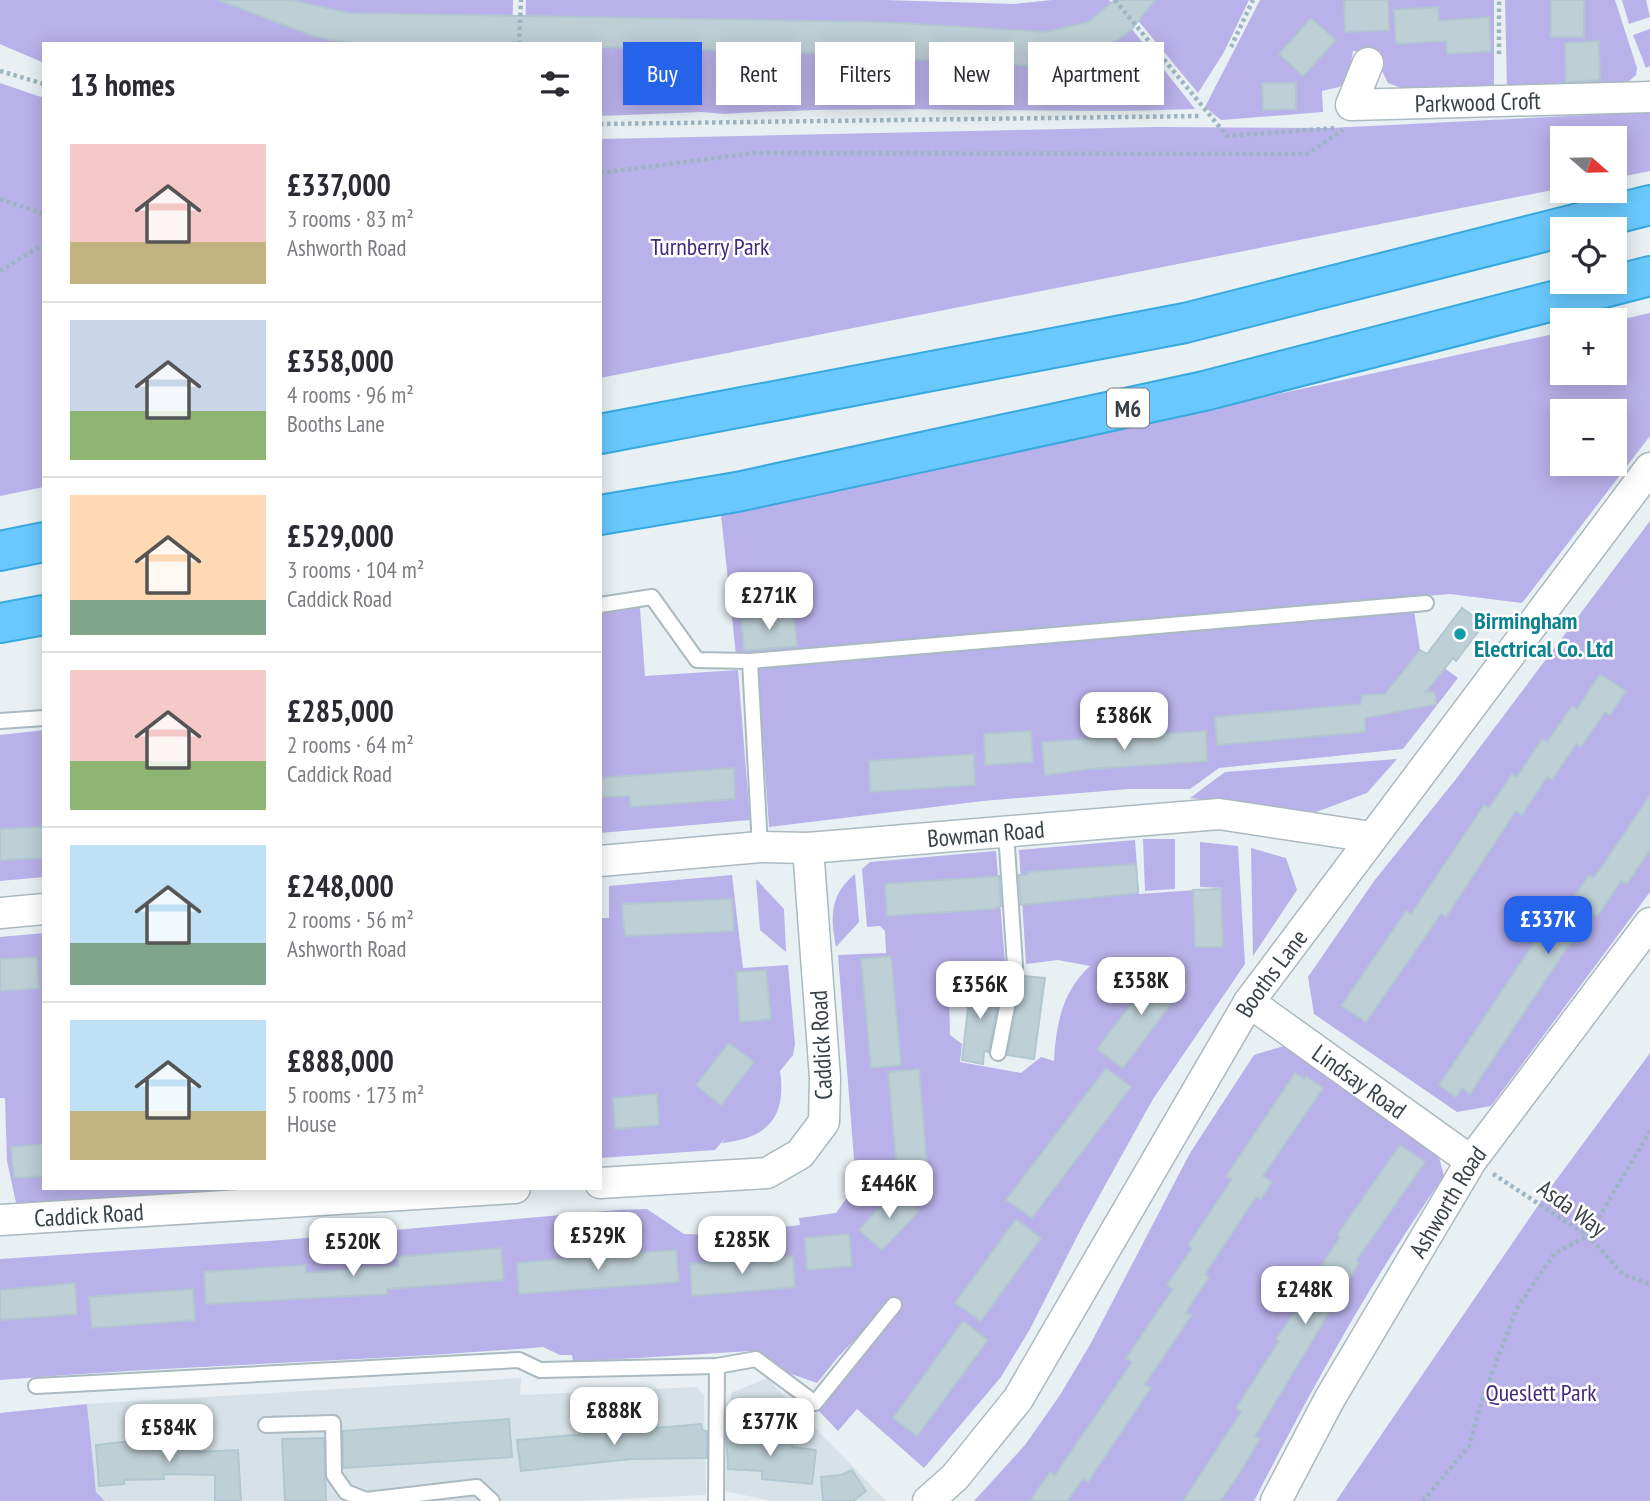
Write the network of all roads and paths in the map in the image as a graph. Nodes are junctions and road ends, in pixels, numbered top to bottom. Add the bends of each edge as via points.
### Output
1 (521, 0) edge
2 (1115, 0) edge
3 (1253, 0) edge
4 (1499, 0) edge
5 (519, 42) edge
6 (1231, 47) dead end
7 (1499, 54) dead end
8 (1368, 63) dead end
9 (0, 71) edge
10 (42, 83) edge
11 (1650, 97) edge
12 (1199, 116) dead end
13 (602, 124) edge
14 (602, 173) edge
15 (0, 199) edge
16 (1650, 205) edge
17 (42, 213) edge
18 (42, 245) edge
19 (0, 271) edge
20 (1650, 276) edge
21 (602, 434) edge
22 (1650, 468) edge
23 (602, 515) edge
24 (42, 542) edge
25 (0, 551) edge
26 (1426, 603) dead end
27 (602, 605) edge
28 (42, 615) edge
29 (0, 623) edge
30 (750, 661) junction
31 (42, 718) edge
32 (0, 722) edge
33 (1006, 832) junction
34 (1371, 837) junction
35 (760, 847) junction
36 (808, 848) junction
37 (602, 861) edge
38 (42, 909) edge
39 (0, 913) edge
40 (1650, 922) edge
41 (1249, 1002) junction
42 (998, 1054) dead end
43 (1650, 1131) edge
44 (1471, 1161) junction
45 (602, 1183) edge
46 (483, 1190) edge
47 (0, 1220) edge
48 (1588, 1236) junction
49 (1650, 1284) edge
50 (894, 1305) dead end
51 (717, 1366) junction
52 (36, 1386) dead end
53 (266, 1425) dead end
54 (492, 1501) edge
55 (716, 1501) edge
56 (928, 1501) edge
57 (1276, 1501) edge
58 (1423, 1501) edge

1 - 5 path
2 - 14 path via 1227,136 1347,127 1307,154 754,153
3 - 6 path
4 - 7 path
8 - 11 street, Parkwood Croft via 1351,105
9 - 10 path
12 - 13 path
15 - 17 path
16 - 21 highway via 1185,323
18 - 19 path
20 - 23 highway, M6 via 1204,391 737,492
22 - 34 street, Booths Lane
24 - 25 highway
26 - 30 lane
27 - 30 lane via 652,597 697,660
28 - 29 highway
30 - 35 lane
31 - 32 lane
33 - 34 street, Bowman Road via 1219,814
33 - 36 street, Bowman Road
33 - 42 lane via 1015,966
34 - 41 street, Booths Lane
35 - 36 street, Bowman Road
35 - 37 street, Bowman Road
36 - 45 street, Caddick Road via 825,1078 824,1122 800,1154 767,1173
38 - 39 street
40 - 44 street, Ashworth Road
41 - 44 street, Lindsay Road
41 - 56 street, Booths Lane via 1018,1399 955,1477
43 - 48 path
44 - 48 path, Asda Way
44 - 57 street, Ashworth Road via 1329,1400
46 - 47 street, Caddick Road
48 - 49 path, Asda Way via 1624,1275
48 - 58 path via 1555,1253 1517,1308 1469,1446
50 - 51 lane via 815,1403 756,1359
51 - 52 lane via 540,1370 519,1360
51 - 55 lane
53 - 54 lane via 333,1423 334,1475 346,1492 366,1500 477,1487

